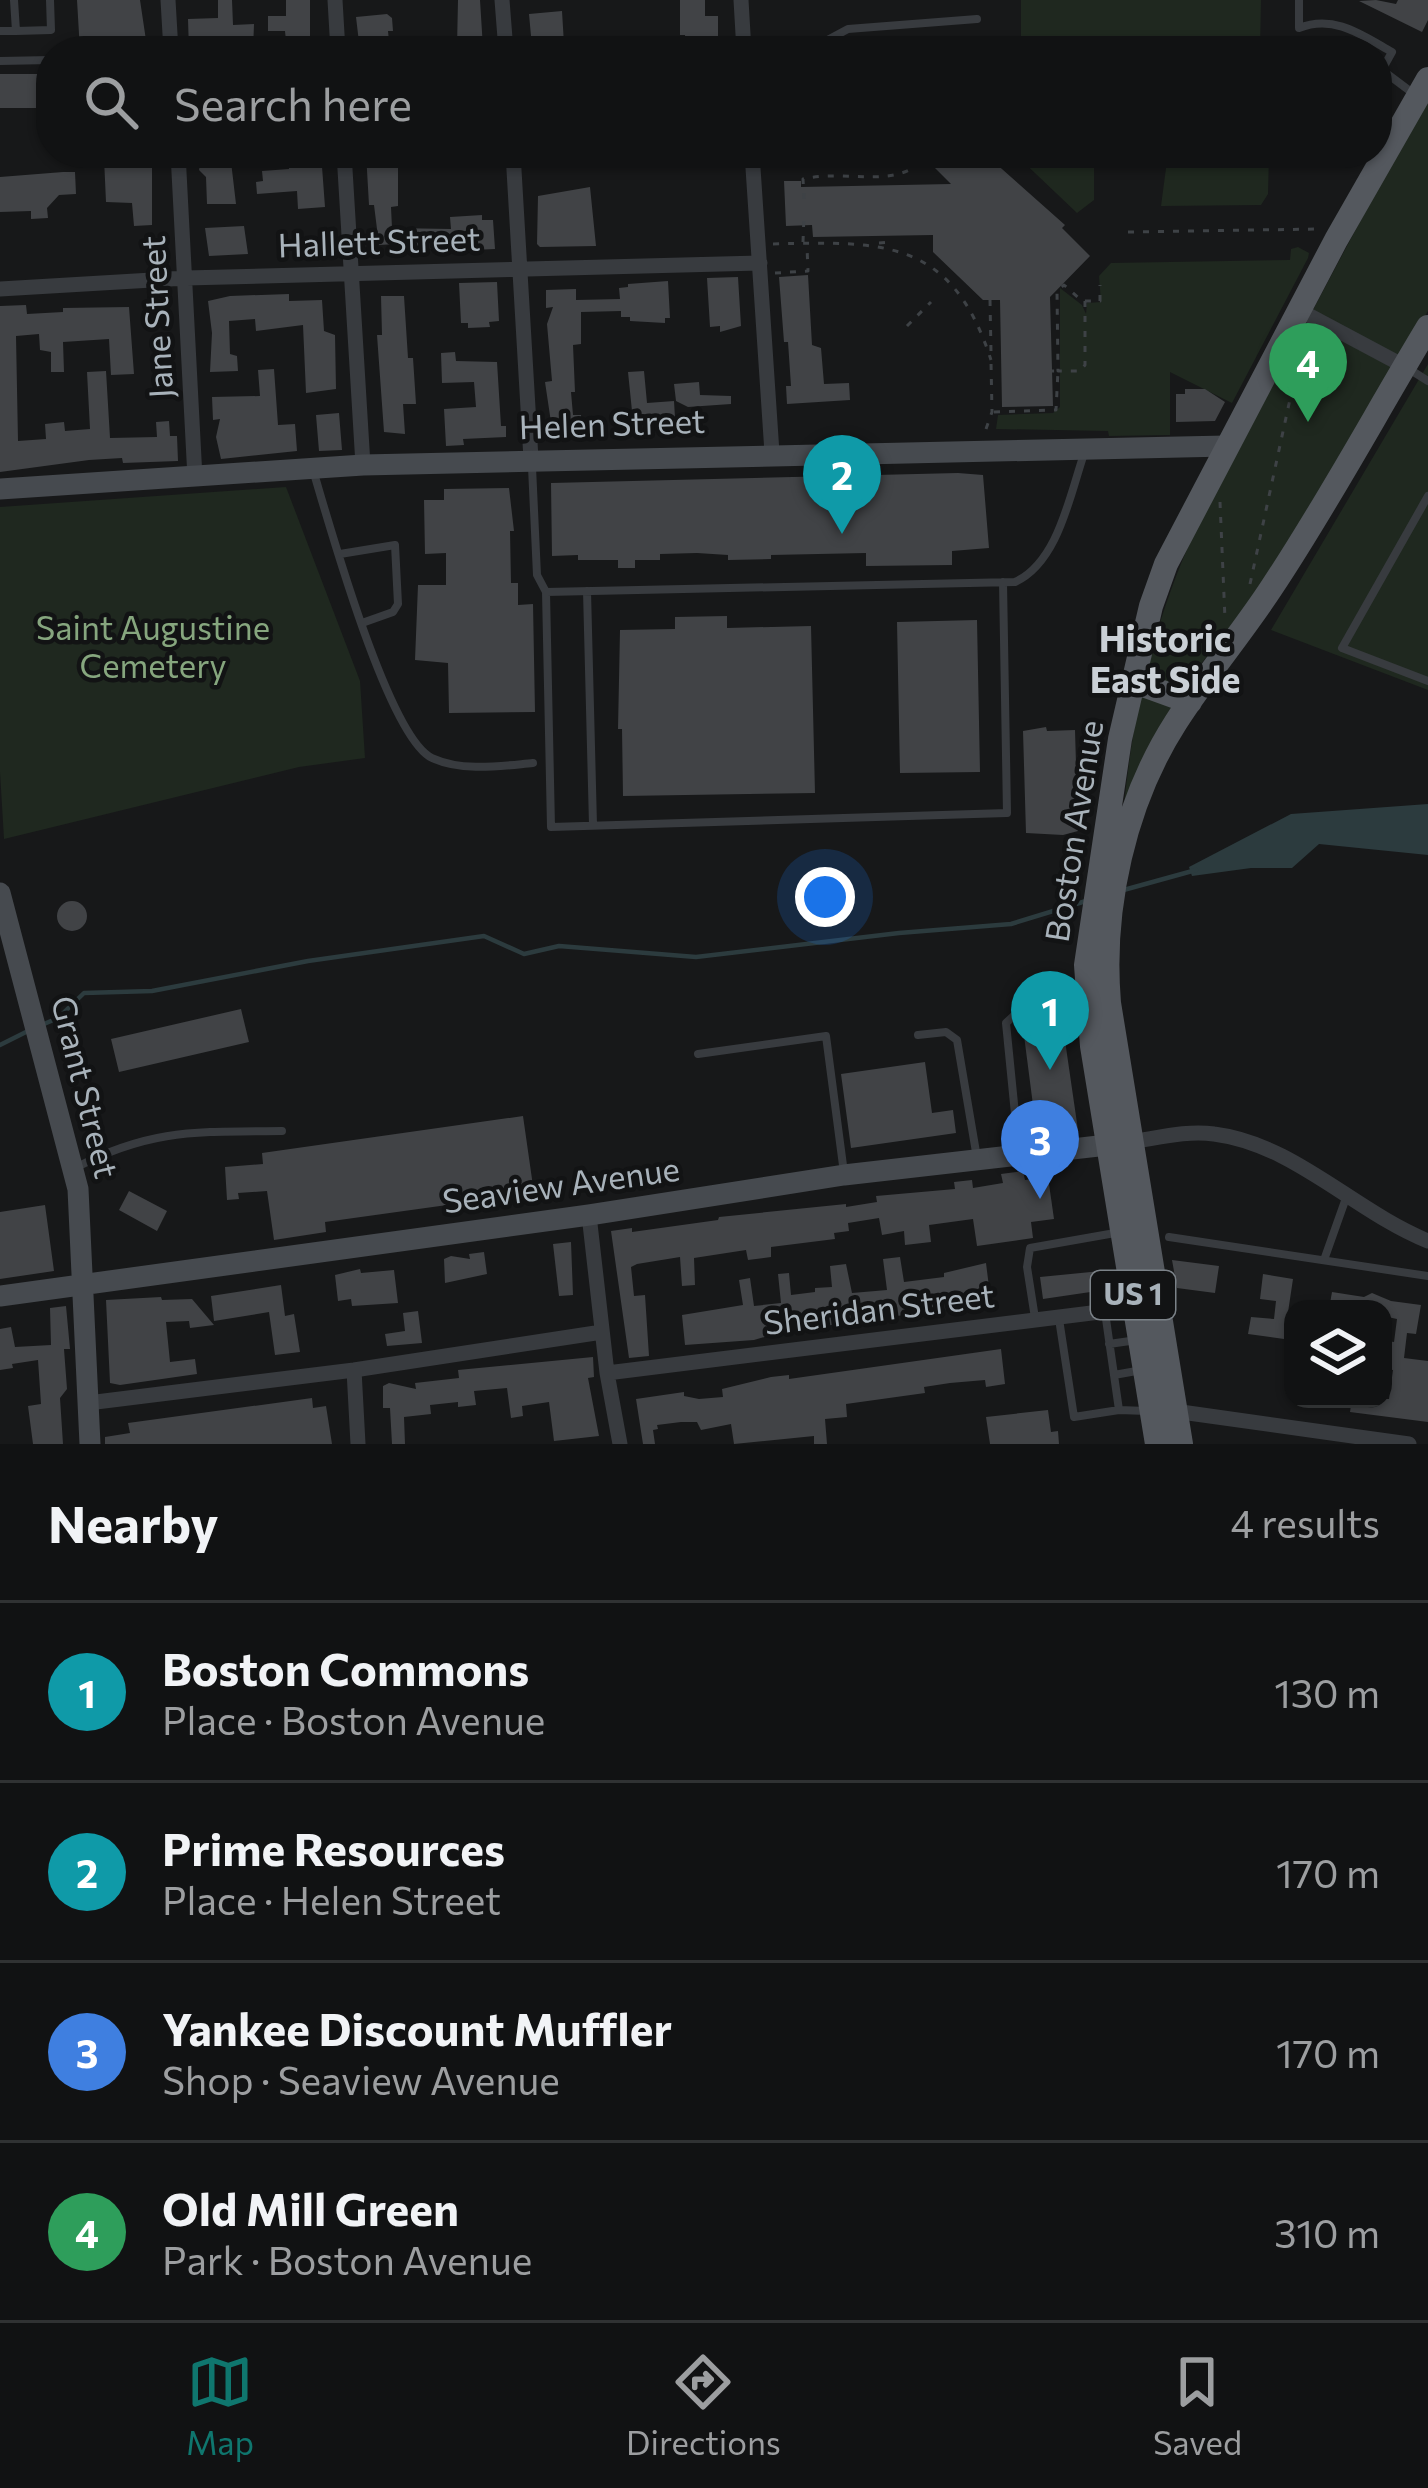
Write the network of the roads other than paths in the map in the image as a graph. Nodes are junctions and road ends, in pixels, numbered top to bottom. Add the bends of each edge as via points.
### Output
1 (14, 0) edge
2 (50, 0) edge
3 (168, 0) edge
4 (334, 0) edge
5 (502, 0) edge
6 (741, 0) edge
7 (1299, 0) edge
8 (977, 19) dead end
9 (16, 31) junction
10 (0, 32) edge
11 (170, 36) edge
12 (337, 36) edge
13 (505, 36) edge
14 (743, 36) edge
15 (835, 36) edge
16 (1364, 36) edge
17 (36, 60) edge
18 (0, 61) edge
19 (1392, 74) edge
20 (1423, 88) edge
21 (1392, 144) edge
22 (179, 168) edge
23 (345, 168) edge
24 (514, 168) edge
25 (754, 168) edge
26 (1378, 168) edge
27 (521, 267) junction
28 (766, 268) junction
29 (351, 273) junction
30 (185, 278) junction
31 (0, 289) edge
32 (1299, 310) junction
33 (1428, 327) edge
34 (1404, 366) junction
35 (1428, 381) edge
36 (1226, 446) junction
37 (1085, 449) junction
38 (772, 453) junction
39 (531, 459) junction
40 (363, 465) junction
41 (312, 469) junction
42 (195, 478) junction
43 (0, 489) edge
44 (1428, 496) edge
45 (340, 554) junction
46 (1003, 582) junction
47 (586, 591) junction
48 (546, 592) junction
49 (362, 623) junction
50 (1132, 681) junction
51 (1428, 681) edge
52 (1190, 702) junction
53 (533, 763) dead end
54 (593, 826) junction
55 (1105, 888) junction
56 (0, 893) edge
57 (1022, 1009) dead end
58 (918, 1035) dead end
59 (698, 1054) dead end
60 (282, 1130) dead end
61 (1120, 1144) junction
62 (1019, 1155) junction
63 (977, 1160) junction
64 (74, 1168) junction
65 (844, 1175) junction
66 (1346, 1198) junction
67 (589, 1215) junction
68 (1146, 1232) junction
69 (1428, 1241) edge
70 (1324, 1260) junction
71 (1428, 1276) edge
72 (81, 1285) junction
73 (0, 1296) edge
74 (1147, 1306) junction
75 (1104, 1311) junction
76 (1059, 1317) junction
77 (1035, 1319) junction
78 (602, 1332) junction
79 (1140, 1339) junction
80 (1109, 1344) junction
81 (354, 1370) junction
82 (1145, 1370) junction
83 (607, 1372) junction
84 (1114, 1375) junction
85 (88, 1402) junction
86 (1119, 1410) junction
87 (1164, 1410) junction
88 (90, 1444) edge
89 (358, 1444) edge
90 (620, 1444) edge
91 (1157, 1444) edge
92 (1181, 1444) edge
93 (1409, 1444) edge

1 - 9 lane
2 - 9 lane via 51,30
3 - 11 street
4 - 12 street
5 - 13 street
6 - 14 street
7 - 16 lane via 1299,28 1316,21
8 - 15 lane
9 - 10 lane
17 - 18 lane
19 - 20 lane
20 - 21 main road, Boston Avenue / US 1
22 - 30 street, Jane Street
23 - 29 street
24 - 27 street
25 - 28 street
26 - 32 main road, Boston Avenue / US 1
27 - 28 street, Hallett Street
27 - 29 street, Hallett Street
27 - 39 street
28 - 38 street
29 - 30 street, Hallett Street
29 - 40 street
30 - 31 street, Hallett Street
30 - 42 street, Jane Street
32 - 34 street
32 - 36 main road, Boston Avenue / US 1
33 - 34 main road, Boston Avenue / US 1
34 - 35 lane
34 - 52 main road, Boston Avenue / US 1 via 1270,591
36 - 37 main road, Helen Street
36 - 50 main road, Boston Avenue / US 1 via 1166,563
37 - 38 main road, Helen Street
37 - 46 lane via 1051,545 1028,576
38 - 39 main road, Helen Street
39 - 40 main road, Helen Street
39 - 48 lane via 538,575
40 - 41 main road, Helen Street
41 - 42 main road, Helen Street
41 - 45 lane
42 - 43 main road, Helen Street
44 - 51 lane via 1342,648
45 - 49 lane
45 - 49 lane via 395,545 398,604
46 - 47 lane
46 - 54 lane via 1006,813
47 - 48 lane
47 - 54 lane
48 - 54 lane via 551,827
49 - 53 lane via 401,724 429,757 476,768
50 - 52 main road
50 - 55 main road, Boston Avenue / US 1
52 - 55 main road, Boston Avenue / US 1 via 1161,747
55 - 61 main road, Boston Avenue / US 1 via 1088,1018
56 - 64 main road, Grant Street
57 - 62 lane via 1006,1023
58 - 63 lane via 946,1032 957,1040
59 - 65 lane via 826,1036
60 - 64 lane via 171,1133 115,1146
61 - 62 main road, Seaview Avenue
61 - 66 street via 1192,1133 1245,1140
61 - 68 main road, Boston Avenue / US 1
62 - 63 main road, Seaview Avenue
63 - 65 main road, Seaview Avenue
64 - 72 main road, Grant Street
65 - 67 main road, Seaview Avenue
66 - 69 street
66 - 70 lane
67 - 72 main road, Seaview Avenue
67 - 78 street
68 - 70 lane
68 - 74 main road, Boston Avenue / US 1
68 - 77 lane via 1030,1248
70 - 71 lane
72 - 73 main road, Seaview Avenue
72 - 85 main road, Grant Street
74 - 75 street, Sheridan Street
74 - 79 main road, Boston Avenue / US 1
74 - 87 main road, Boston Avenue / US 1
75 - 76 street, Sheridan Street
75 - 80 lane
76 - 77 street, Sheridan Street
76 - 86 lane via 1074,1417
77 - 83 street, Sheridan Street
78 - 81 street
78 - 83 street
79 - 80 lane
79 - 82 main road, Boston Avenue / US 1
80 - 84 lane
81 - 85 street
81 - 89 street
82 - 84 lane
82 - 87 main road, Boston Avenue / US 1
83 - 90 street
84 - 86 lane
85 - 88 main road, Grant Street
86 - 87 lane
87 - 91 main road, Boston Avenue / US 1
87 - 92 main road, Boston Avenue / US 1
87 - 93 street

